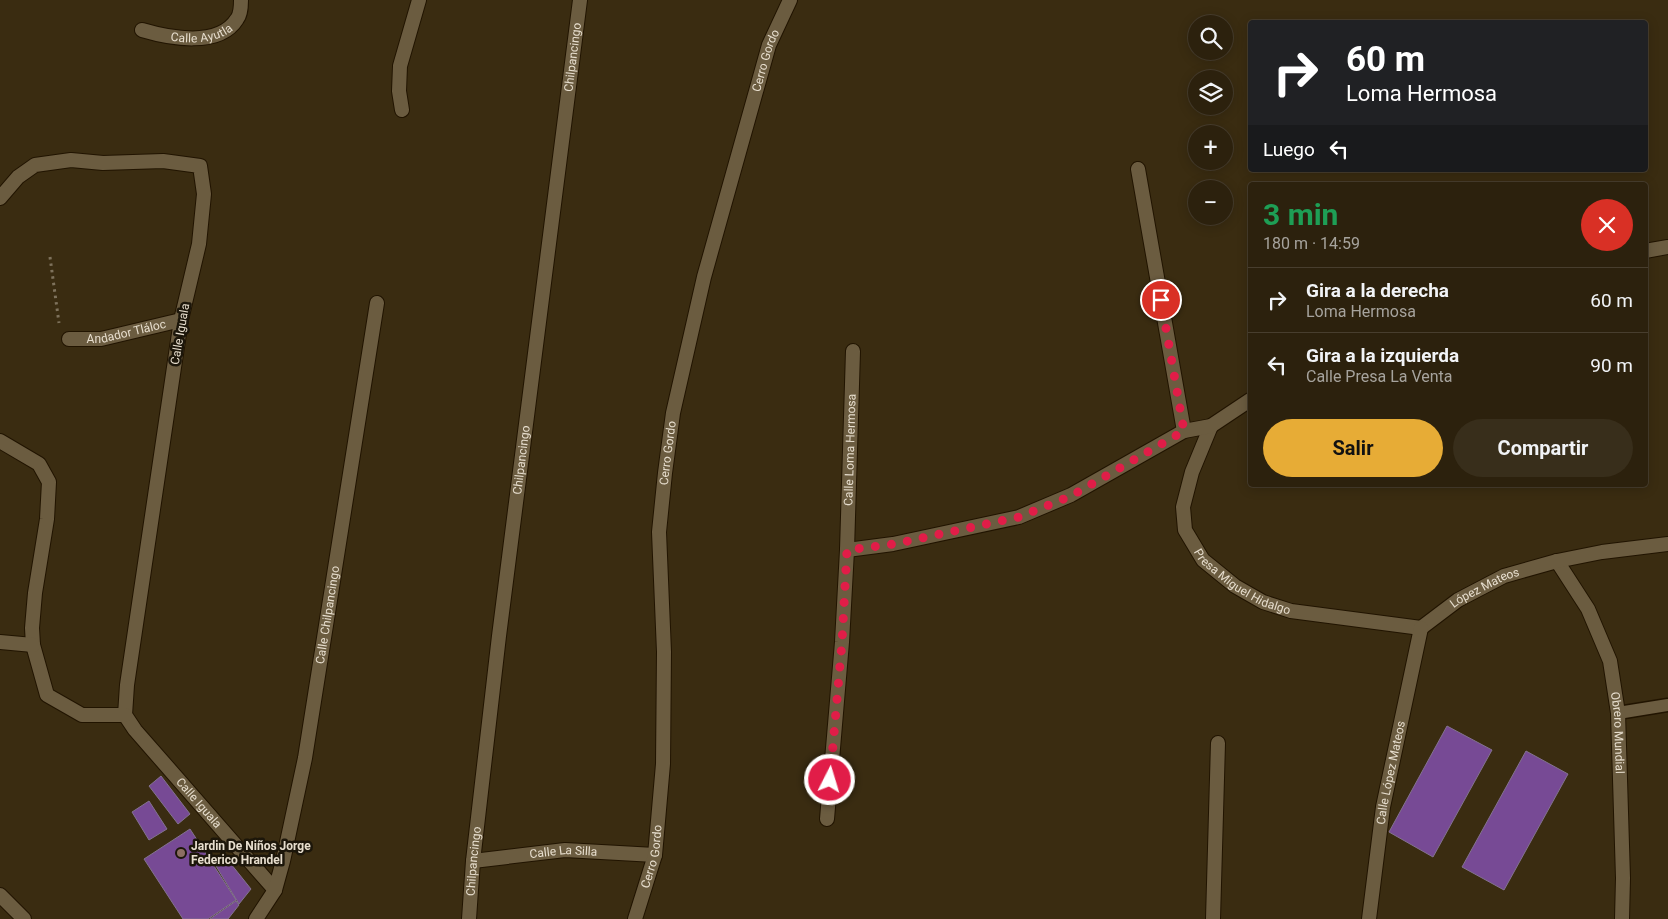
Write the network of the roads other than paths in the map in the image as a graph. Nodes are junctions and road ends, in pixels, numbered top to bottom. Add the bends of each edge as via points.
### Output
1 (242, 0) edge
2 (418, 0) edge
3 (580, 0) edge
4 (790, 0) edge
5 (142, 30) dead end
6 (402, 110) dead end
7 (1138, 168) dead end
8 (0, 198) edge
9 (1668, 247) edge
10 (1648, 250) edge
11 (376, 303) dead end
12 (181, 320) junction
13 (69, 339) road end
14 (853, 351) dead end
15 (1248, 401) edge
16 (1211, 426) junction
17 (1184, 431) junction
18 (0, 441) edge
19 (1668, 544) edge
20 (847, 550) junction
21 (1557, 561) junction
22 (1421, 628) junction
23 (0, 642) edge
24 (33, 645) junction
25 (1668, 705) edge
26 (1618, 713) junction
27 (124, 715) junction
28 (1218, 743) dead end
29 (827, 819) dead end
30 (655, 855) junction
31 (473, 860) junction
32 (275, 890) junction
33 (0, 895) edge
34 (24, 919) edge
35 (256, 919) edge
36 (469, 919) edge
37 (636, 919) edge
38 (1213, 919) edge
39 (1370, 919) edge
40 (1622, 919) edge

1 - 5 street, Calle Ayutla via 239,17 228,30 211,36 187,39
2 - 6 street via 400,66
3 - 31 street, Chilpancingo
4 - 30 street, Cerro Gordo via 770,45 704,277 673,414 659,532 664,652 663,746
7 - 17 street
8 - 12 street, Calle Iguala via 18,176 34,165 71,160 103,163 164,161 200,166 204,194 199,244
9 - 10 street
11 - 32 street, Calle Chilpancingo via 305,758
12 - 13 street, Andador Tláloc via 101,339
12 - 27 street, Calle Iguala
14 - 20 street, Calle Loma Hermosa
15 - 16 street
16 - 17 street
16 - 22 street, Presa Miguel Hidalgo via 1192,472 1183,507 1185,530 1203,560 1235,586 1263,602 1291,611
17 - 20 street via 1071,496 1019,517 894,544
18 - 24 street via 39,464 49,482 35,594
19 - 21 street, López Mateos
20 - 29 street, Calle Loma Hermosa
21 - 22 street, López Mateos via 1504,576 1458,600
21 - 26 street, Obrero Mundial via 1588,609 1610,661
22 - 39 street, Calle López Mateos via 1383,807
23 - 24 street
24 - 27 street via 47,695 82,715
25 - 26 lane
26 - 40 street, Obrero Mundial
27 - 32 street, Calle Iguala
28 - 38 street
30 - 31 street, Calle La Silla via 565,850
30 - 37 street, Cerro Gordo
31 - 36 street, Chilpancingo
32 - 35 street, Calle Chilpancingo
33 - 34 street

